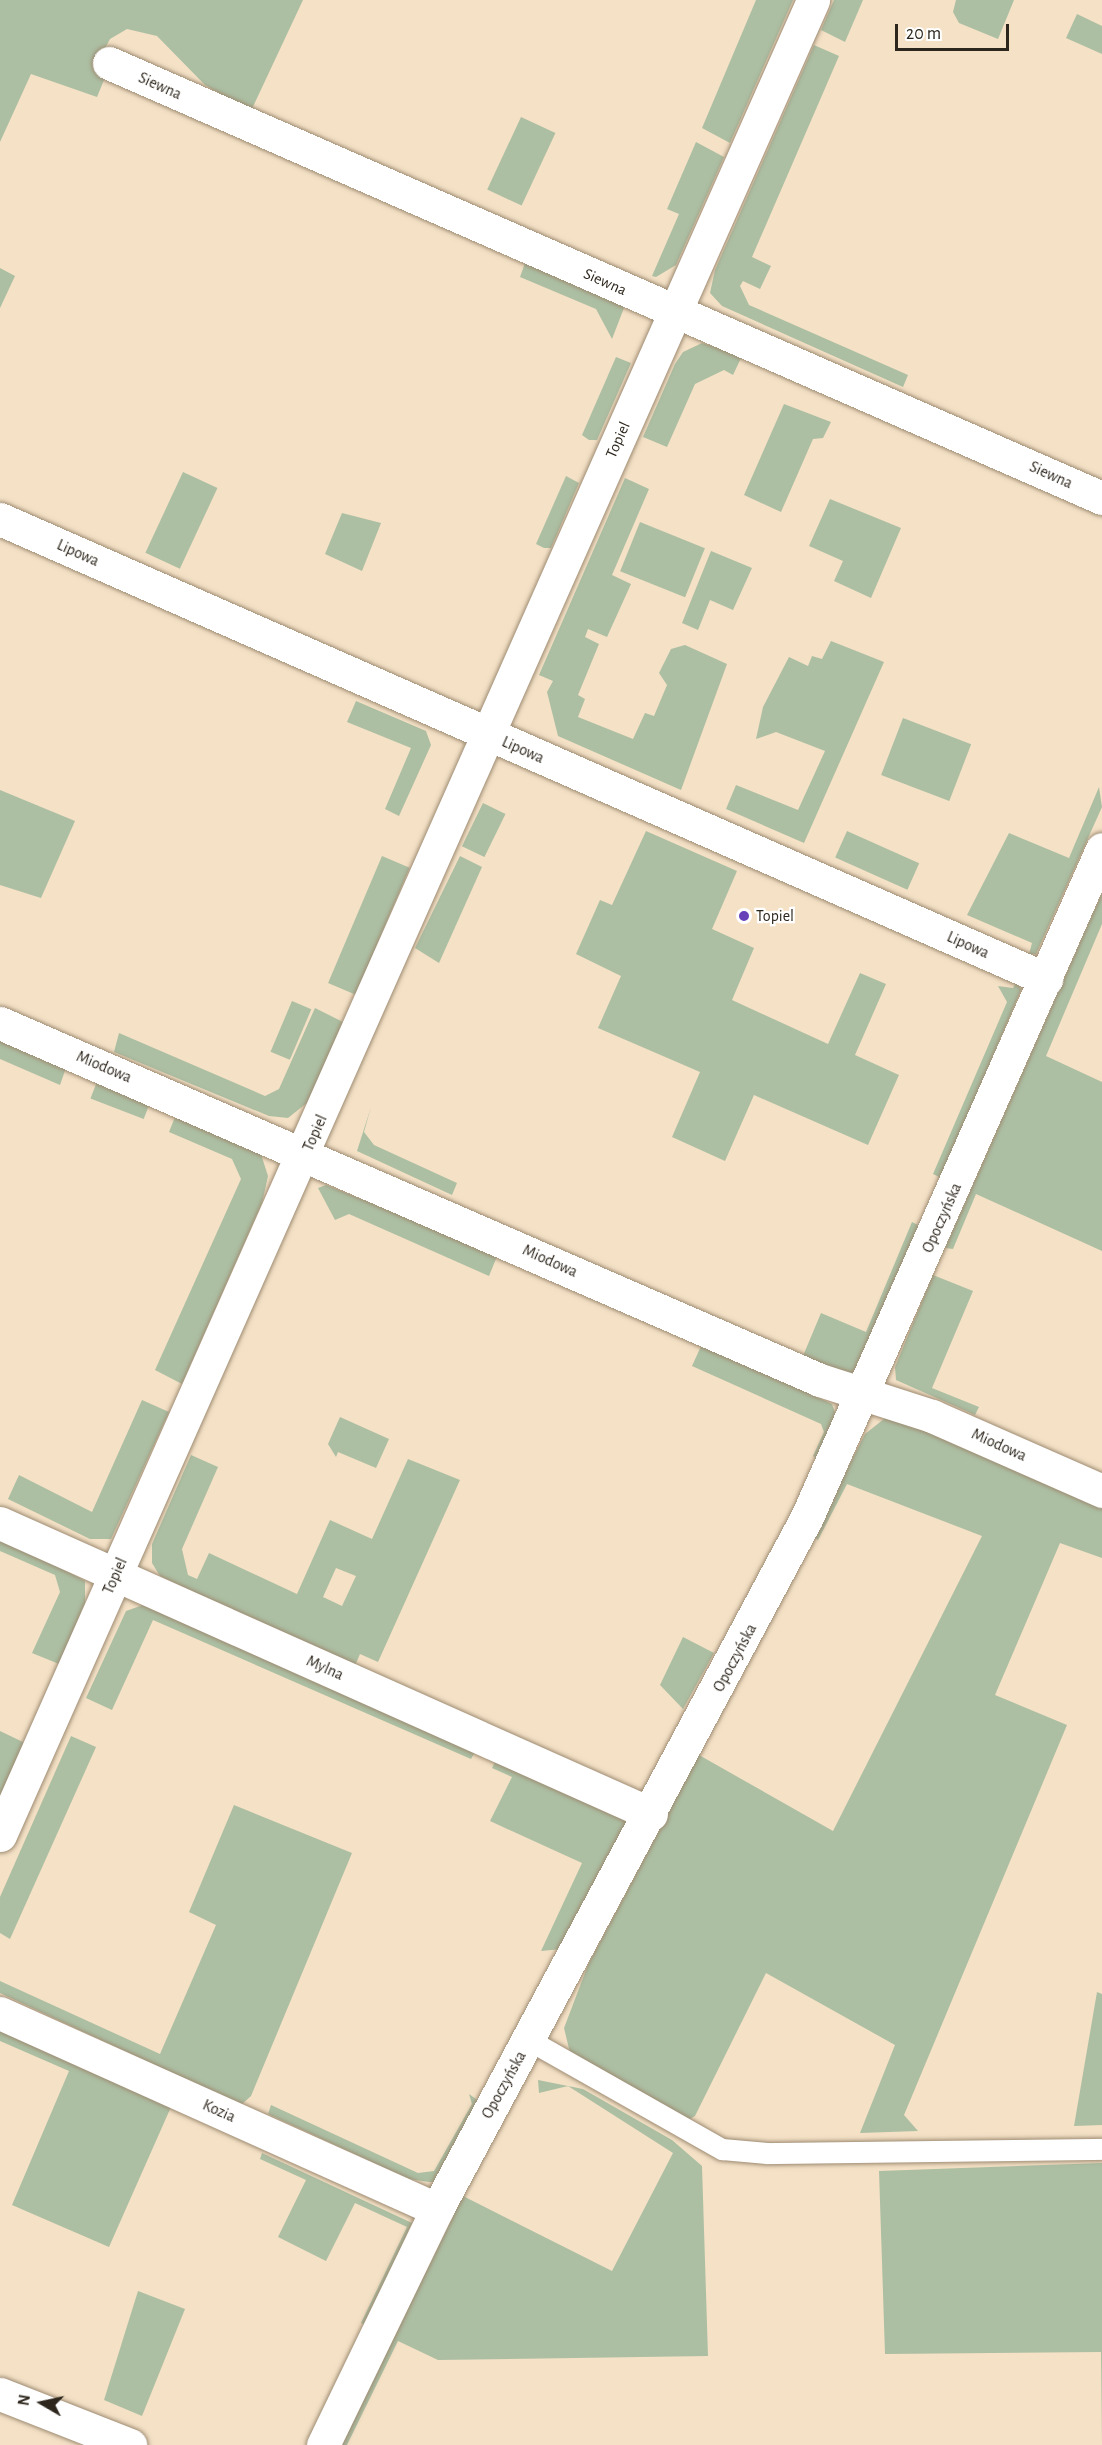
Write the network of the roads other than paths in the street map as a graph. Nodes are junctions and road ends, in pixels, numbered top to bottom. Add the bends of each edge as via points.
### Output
1 (813, 0) edge
2 (109, 63) dead end
3 (675, 312) junction
4 (1102, 498) edge
5 (0, 519) edge
6 (489, 735) junction
7 (1102, 849) edge
8 (1046, 979) junction
9 (0, 1023) edge
10 (306, 1154) junction
11 (865, 1393) junction
12 (1102, 1491) edge
13 (0, 1523) edge
14 (116, 1575) junction
15 (651, 1814) junction
16 (0, 1835) edge
17 (0, 2013) edge
18 (529, 2040) junction
19 (1102, 2149) edge
20 (437, 2209) junction
21 (0, 2394) edge
22 (130, 2445) edge
23 (323, 2445) edge

1 - 3 street, Topiel
2 - 3 street, Siewna
3 - 4 street, Siewna
3 - 6 street, Topiel
5 - 6 street, Lipowa
6 - 8 street, Lipowa
6 - 10 street, Topiel
7 - 8 street, Opoczyńska
8 - 11 street, Opoczyńska
9 - 10 street, Miodowa
10 - 11 street, Miodowa via 820,1380
10 - 14 street, Topiel
11 - 12 street, Miodowa via 932,1416
11 - 15 street, Opoczyńska via 751,1629
13 - 14 street, Mylna
14 - 15 street, Mylna
14 - 16 street, Topiel
15 - 18 street, Opoczyńska
17 - 20 street, Kozia
18 - 19 lane via 722,2149 767,2153
18 - 20 street, Opoczyńska
20 - 23 street, Opoczyńska
21 - 22 street

